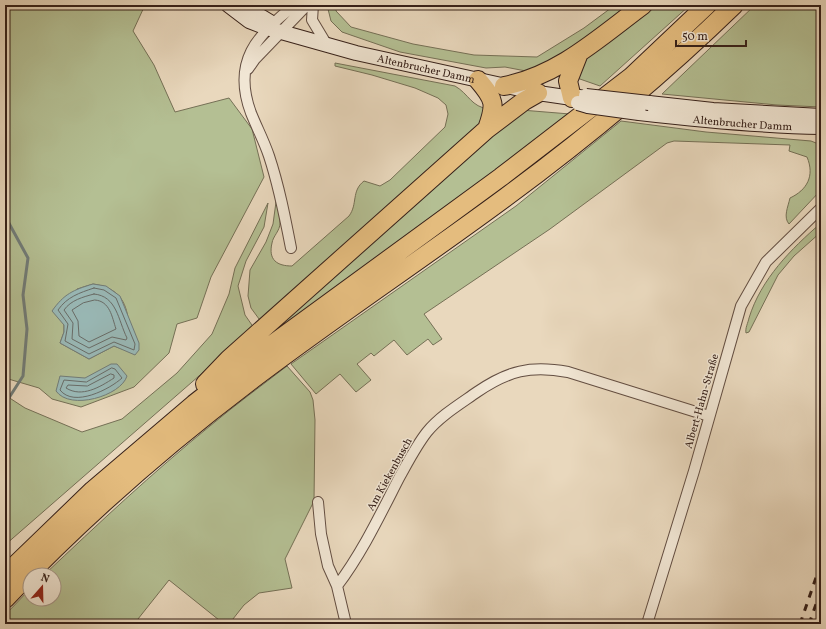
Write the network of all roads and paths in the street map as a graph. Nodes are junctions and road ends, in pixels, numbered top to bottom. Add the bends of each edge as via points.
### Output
1 (228, 5) edge
2 (242, 5) edge
3 (295, 5) edge
4 (307, 5) edge
5 (313, 5) edge
6 (643, 5) edge
7 (707, 5) edge
8 (734, 5) edge
9 (274, 28) junction
10 (326, 45) junction
11 (578, 53) junction
12 (245, 75) junction
13 (478, 80) junction
14 (504, 86) junction
15 (538, 93) junction
16 (578, 99) junction
17 (819, 125) edge
18 (487, 129) junction
19 (821, 208) edge
20 (291, 248) dead end
21 (709, 416) junction
22 (160, 433) junction
23 (318, 502) dead end
24 (5, 575) edge
25 (337, 586) junction
26 (5, 599) edge
27 (346, 624) edge
28 (647, 624) edge

1 - 9 main road, Altenbrucher Damm via 249,21
2 - 9 main road, Altenbrucher Damm
3 - 9 street
4 - 9 street
5 - 10 street via 312,20
6 - 11 highway
7 - 22 highway via 631,77 501,178 240,368
8 - 26 highway via 649,84 507,196 318,331 202,418 105,501
9 - 10 main road, Altenbrucher Damm
9 - 12 street
9 - 12 street via 255,43
10 - 13 main road, Altenbrucher Damm
11 - 14 highway via 538,76
11 - 16 highway via 568,81
12 - 20 street via 246,94 274,172
13 - 14 main road, Altenbrucher Damm
13 - 18 highway via 490,94 494,104
14 - 15 main road, Altenbrucher Damm
15 - 16 main road, Altenbrucher Damm
15 - 18 highway
16 - 17 main road, Altenbrucher Damm, bridge via 644,108 713,110
18 - 22 highway via 229,359
19 - 21 street, Albert-Hahn-Straße via 766,262 752,284 741,306
21 - 25 street, Am Kiekenbusch via 550,368 527,369 498,378 446,414 428,431 414,450 352,566
21 - 28 street, Albert-Hahn-Straße
22 - 24 highway via 93,490
23 - 25 street via 322,540 328,566
25 - 27 street

